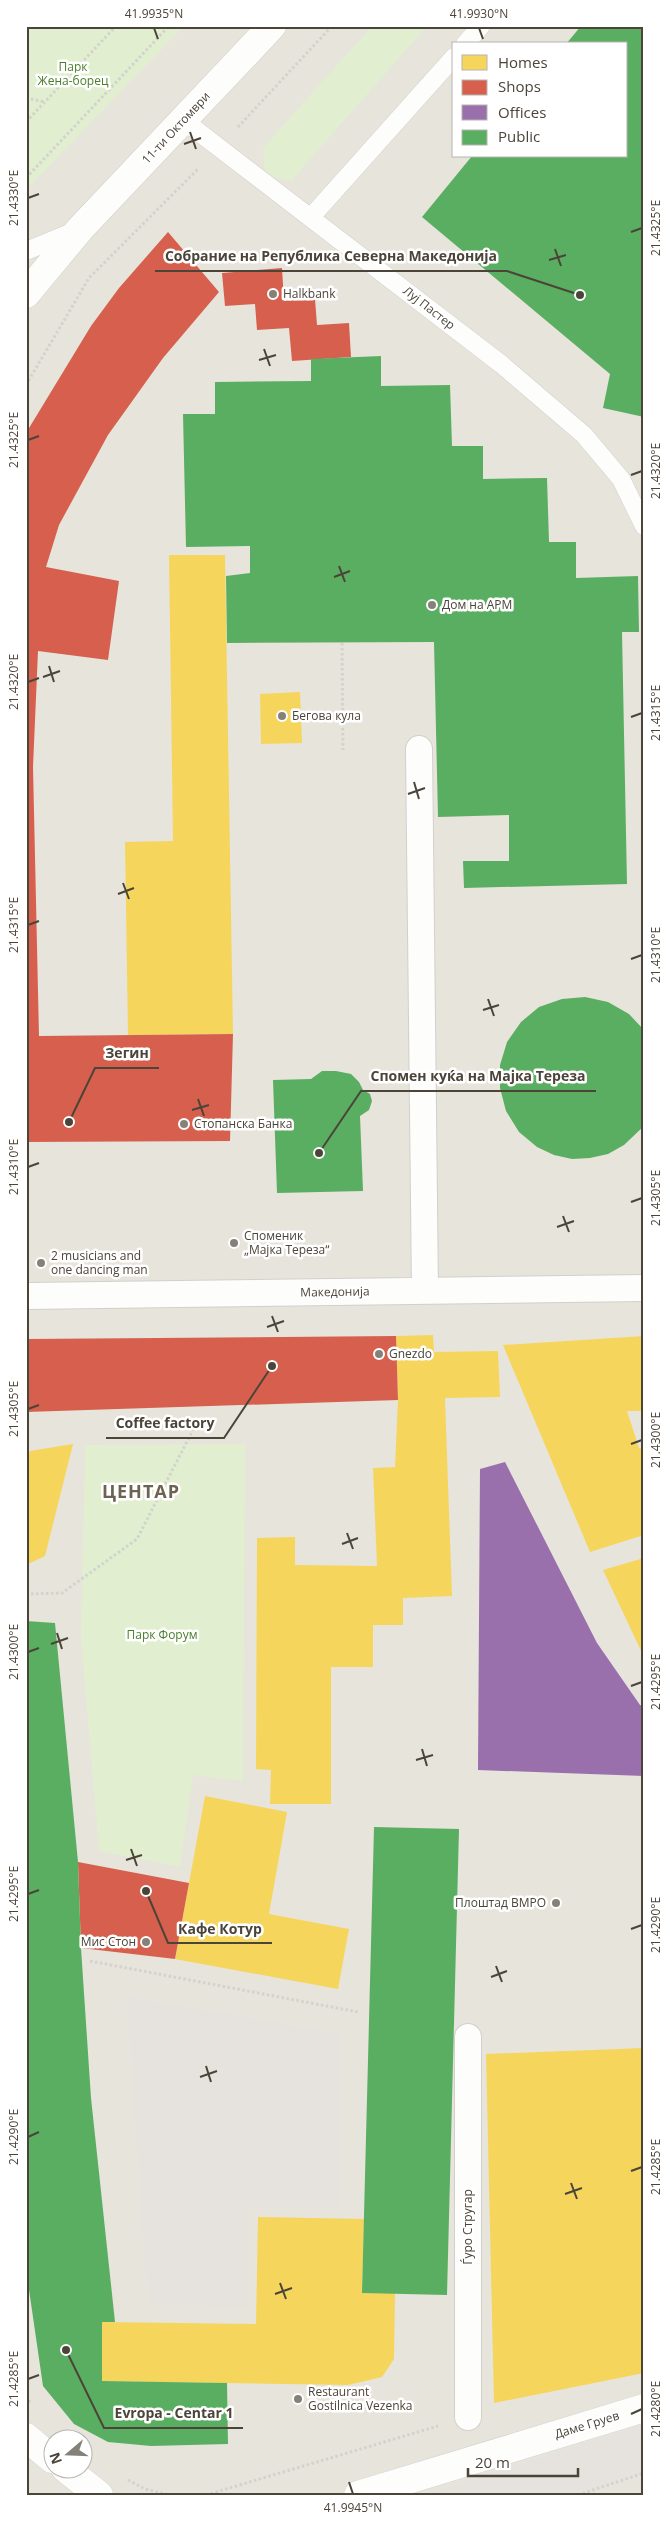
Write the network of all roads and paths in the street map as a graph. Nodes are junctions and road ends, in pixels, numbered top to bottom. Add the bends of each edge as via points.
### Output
1 (116, 26) edge
2 (169, 26) edge
3 (272, 26) edge
4 (332, 26) edge
5 (481, 26) edge
6 (467, 42) edge
7 (452, 59) edge
8 (26, 98) edge
9 (45, 102) junction
10 (183, 120) junction
11 (26, 122) edge
12 (219, 147) junction
13 (26, 178) edge
14 (311, 217) junction
15 (80, 229) junction
16 (26, 251) edge
17 (26, 294) edge
18 (26, 385) edge
19 (644, 526) edge
20 (342, 644) dead end
21 (419, 749) dead end
22 (343, 750) dead end
23 (644, 1288) edge
24 (425, 1290) junction
25 (26, 1296) edge
26 (196, 1424) dead end
27 (26, 1594) edge
28 (90, 1961) dead end
29 (358, 2012) dead end
30 (468, 2037) dead end
31 (644, 2408) edge
32 (468, 2417) joint
33 (26, 2437) edge
34 (42, 2451) edge
35 (644, 2473) edge
36 (78, 2478) edge
37 (592, 2493) edge
38 (99, 2495) edge
39 (206, 2495) edge
40 (358, 2495) edge
41 (578, 2495) edge

1 - 9 path
2 - 13 path
3 - 10 street, 11-ти Октомври
4 - 12 path
5 - 6 lane
7 - 14 lane
8 - 9 path
9 - 11 path
10 - 12 lane, Луј Пастер
10 - 15 street, 11-ти Октомври
12 - 14 lane, Луј Пастер
12 - 18 path via 89,278
14 - 19 lane, Луј Пастер via 501,364 584,435 621,479
15 - 16 lane, 11-ти Октомври
15 - 17 street, 11-ти Октомври
20 - 22 path
21 - 24 street
23 - 24 street, Македонија
24 - 25 street, Македонија
26 - 27 path via 137,1539 62,1593
28 - 29 path
30 - 32 street, Ѓуро Стругар
31 - 40 street, Даме Груев
32 - 39 path
33 - 34 street
35 - 37 path
36 - 38 street
37 - 41 path

